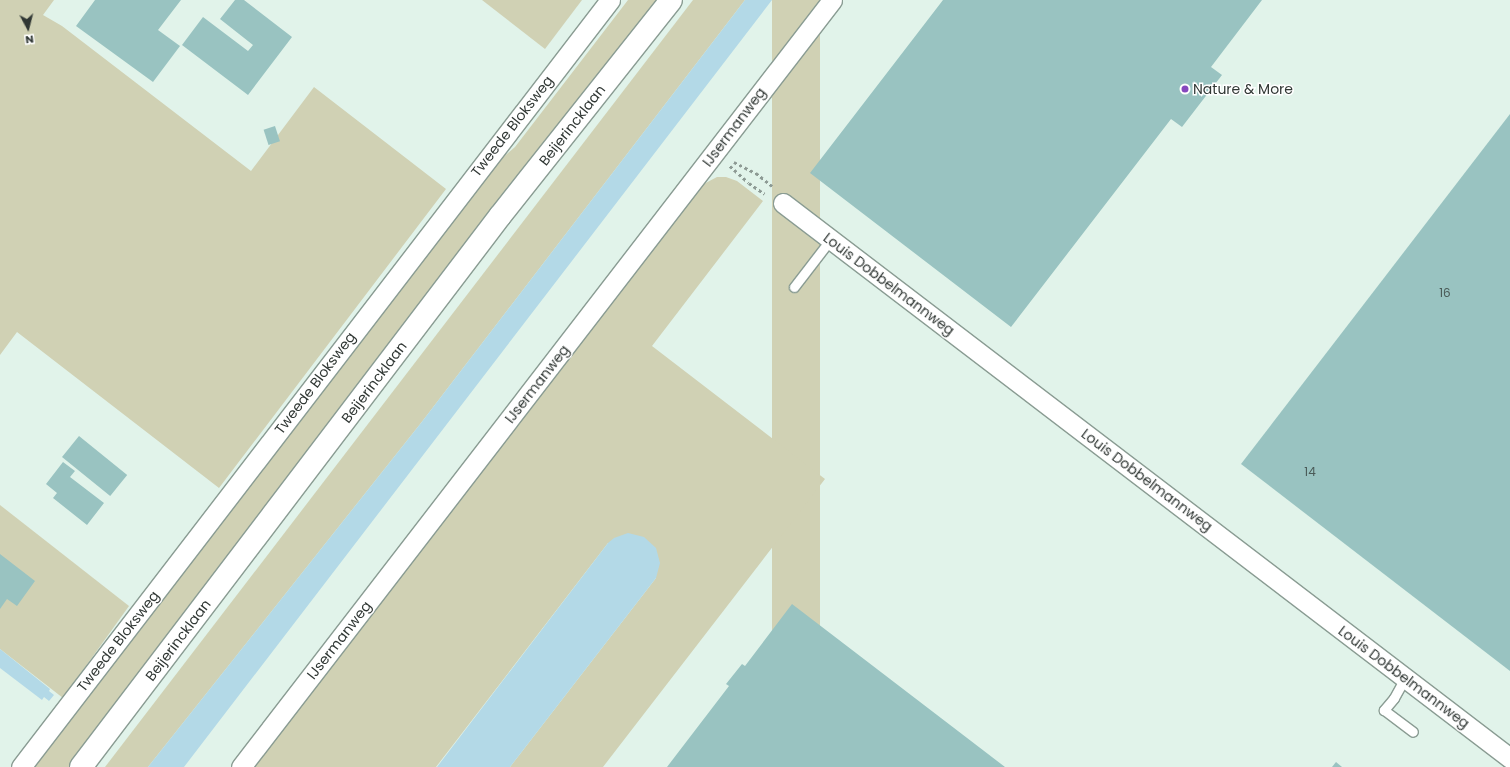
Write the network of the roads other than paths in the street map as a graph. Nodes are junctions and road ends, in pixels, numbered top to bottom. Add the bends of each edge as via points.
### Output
1 (610, 0) edge
2 (671, 0) edge
3 (832, 0) edge
4 (783, 203) road end
5 (830, 239) junction
6 (794, 287) dead end
7 (1405, 678) junction
8 (1413, 732) dead end
9 (1510, 758) edge
10 (21, 767) edge
11 (81, 767) edge
12 (241, 767) edge

1 - 10 street, Tweede Bloksweg
2 - 11 main road, Beijerincklaan via 500,216
3 - 12 street, IJsermanweg
4 - 5 street, Louis Dobbelmannweg
5 - 6 lane
5 - 7 street, Louis Dobbelmannweg
7 - 8 lane via 1384,710
7 - 9 street, Louis Dobbelmannweg

